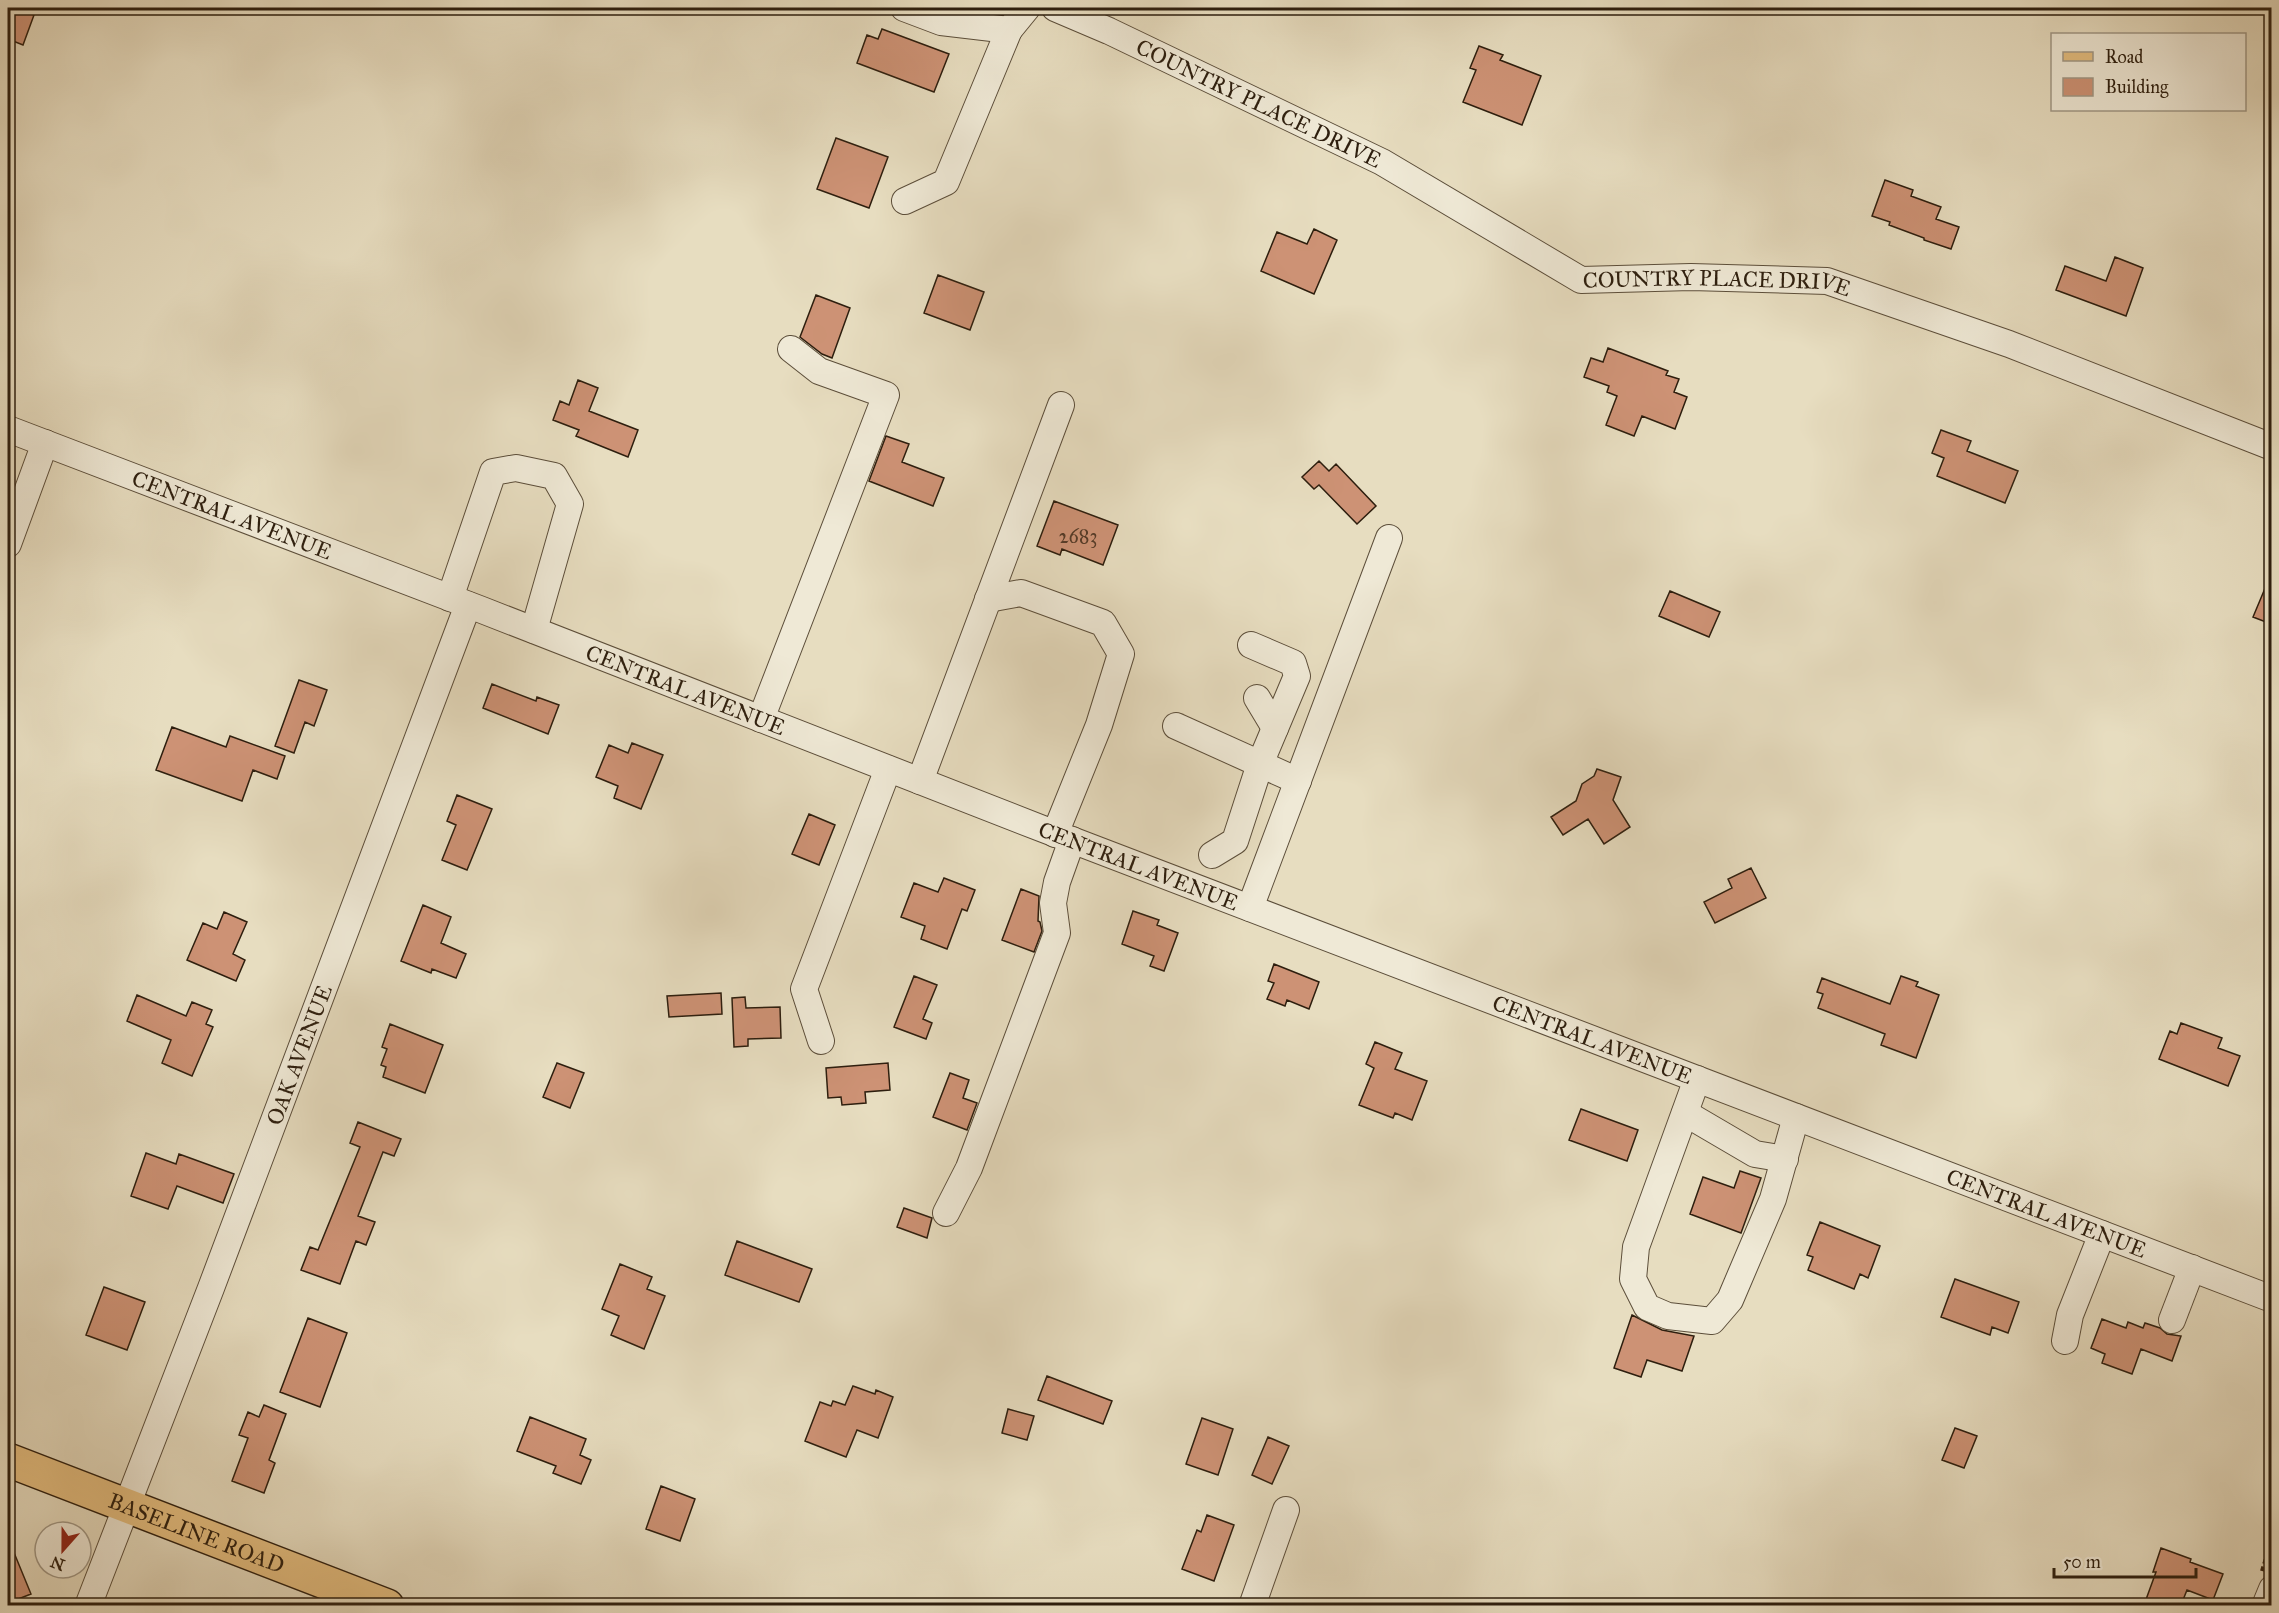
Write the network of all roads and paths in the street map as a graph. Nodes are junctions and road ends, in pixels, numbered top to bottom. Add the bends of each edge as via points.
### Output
1 (904, 8) edge
2 (1028, 8) edge
3 (1055, 8) edge
4 (1009, 30) junction
5 (905, 201) dead end
6 (791, 349) dead end
7 (1061, 405) dead end
8 (8, 429) edge
9 (45, 443) junction
10 (2271, 447) edge
11 (1389, 538) dead end
12 (8, 544) edge
13 (988, 599) junction
14 (459, 601) junction
15 (534, 630) junction
16 (1251, 645) dead end
17 (1257, 698) dead end
18 (761, 719) junction
19 (1176, 726) dead end
20 (1275, 728) junction
21 (1260, 764) junction
22 (888, 769) junction
23 (920, 781) junction
24 (1298, 781) junction
25 (1064, 837) junction
26 (1212, 855) dead end
27 (1250, 908) junction
28 (821, 1041) dead end
29 (1696, 1079) junction
30 (1685, 1113) junction
31 (1796, 1117) junction
32 (1785, 1159) junction
33 (946, 1213) dead end
34 (2102, 1234) junction
35 (2192, 1268) junction
36 (2271, 1299) edge
37 (2172, 1320) dead end
38 (2065, 1341) dead end
39 (8, 1460) edge
40 (128, 1506) junction
41 (1286, 1510) dead end
42 (2271, 1589) edge
43 (88, 1605) edge
44 (387, 1605) edge
45 (1252, 1605) edge
46 (2265, 1605) edge

1 - 4 street via 941,22
2 - 4 street
3 - 10 street, COUNTRY PLACE DRIVE via 1382,162 1581,280 1691,277 1827,281 2009,344
4 - 5 street via 946,182
6 - 18 street via 819,371 886,395
7 - 13 street
8 - 9 street, CENTRAL AVENUE
9 - 12 street
9 - 14 street, CENTRAL AVENUE
11 - 24 street
13 - 23 street
13 - 25 street via 1021,592 1103,623 1121,654
14 - 15 street, CENTRAL AVENUE
14 - 15 street, OAK AVENUE via 493,472 516,468 554,476 570,504
14 - 40 street, OAK AVENUE
15 - 18 street, CENTRAL AVENUE
16 - 20 street via 1293,663 1297,676
17 - 20 street
18 - 22 street, CENTRAL AVENUE
19 - 21 street
20 - 21 street
21 - 24 street
21 - 26 street via 1235,841
22 - 23 street, CENTRAL AVENUE
22 - 28 street via 804,989
23 - 25 street, CENTRAL AVENUE
24 - 27 street
25 - 27 street, CENTRAL AVENUE
25 - 33 street via 1053,903 1057,933 969,1168
27 - 29 street, CENTRAL AVENUE
29 - 30 street
29 - 31 street, CENTRAL AVENUE
30 - 32 street via 1755,1154
30 - 32 street via 1636,1247 1633,1279 1647,1307 1668,1316 1712,1321 1730,1300 1773,1199
31 - 32 street
31 - 34 street, CENTRAL AVENUE
34 - 35 street, CENTRAL AVENUE
34 - 38 street via 2070,1315
35 - 36 street, CENTRAL AVENUE
35 - 37 street
39 - 40 main road, BASELINE ROAD
40 - 43 street, OAK AVENUE
40 - 44 main road, BASELINE ROAD
41 - 45 street
42 - 46 street

